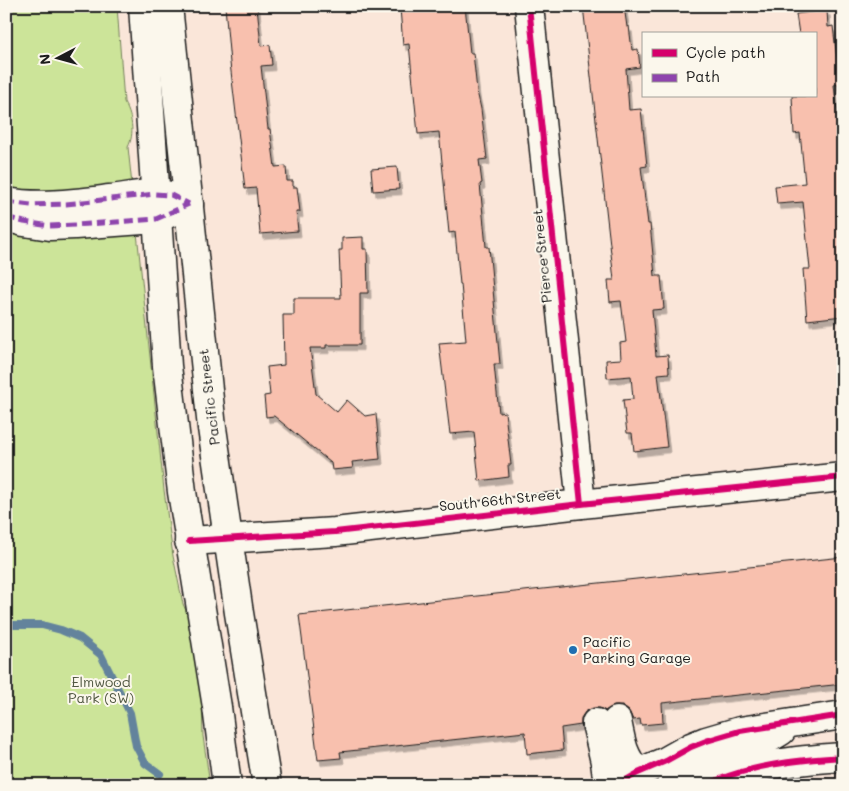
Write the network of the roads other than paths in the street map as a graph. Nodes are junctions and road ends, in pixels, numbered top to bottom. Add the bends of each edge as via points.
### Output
1 (143, 6) edge
2 (168, 6) edge
3 (529, 6) edge
4 (6, 202) edge
5 (189, 204) junction
6 (156, 207) junction
7 (6, 217) edge
8 (843, 477) edge
9 (581, 504) junction
10 (227, 538) junction
11 (189, 540) junction
12 (843, 715) edge
13 (794, 722) junction
14 (843, 757) edge
15 (627, 779) edge
16 (228, 785) edge
17 (267, 785) edge
18 (608, 785) edge
19 (671, 785) edge
20 (706, 785) edge

1 - 6 main road
2 - 5 main road, Pacific Street
3 - 9 main road, Pierce Street
4 - 6 main road
5 - 6 main road via 171,195
5 - 10 main road, Pacific Street
6 - 7 main road via 50,226
6 - 11 main road via 167,366
8 - 9 main road, South 66th Street
9 - 10 main road, South 66th Street via 335,532
10 - 11 main road, South 66th Street
10 - 17 main road, Pacific Street
11 - 16 main road
12 - 13 main road
13 - 15 main road via 740,731 691,746
13 - 19 main road via 767,740
14 - 20 main road via 749,769
15 - 18 main road via 629,763 606,722

